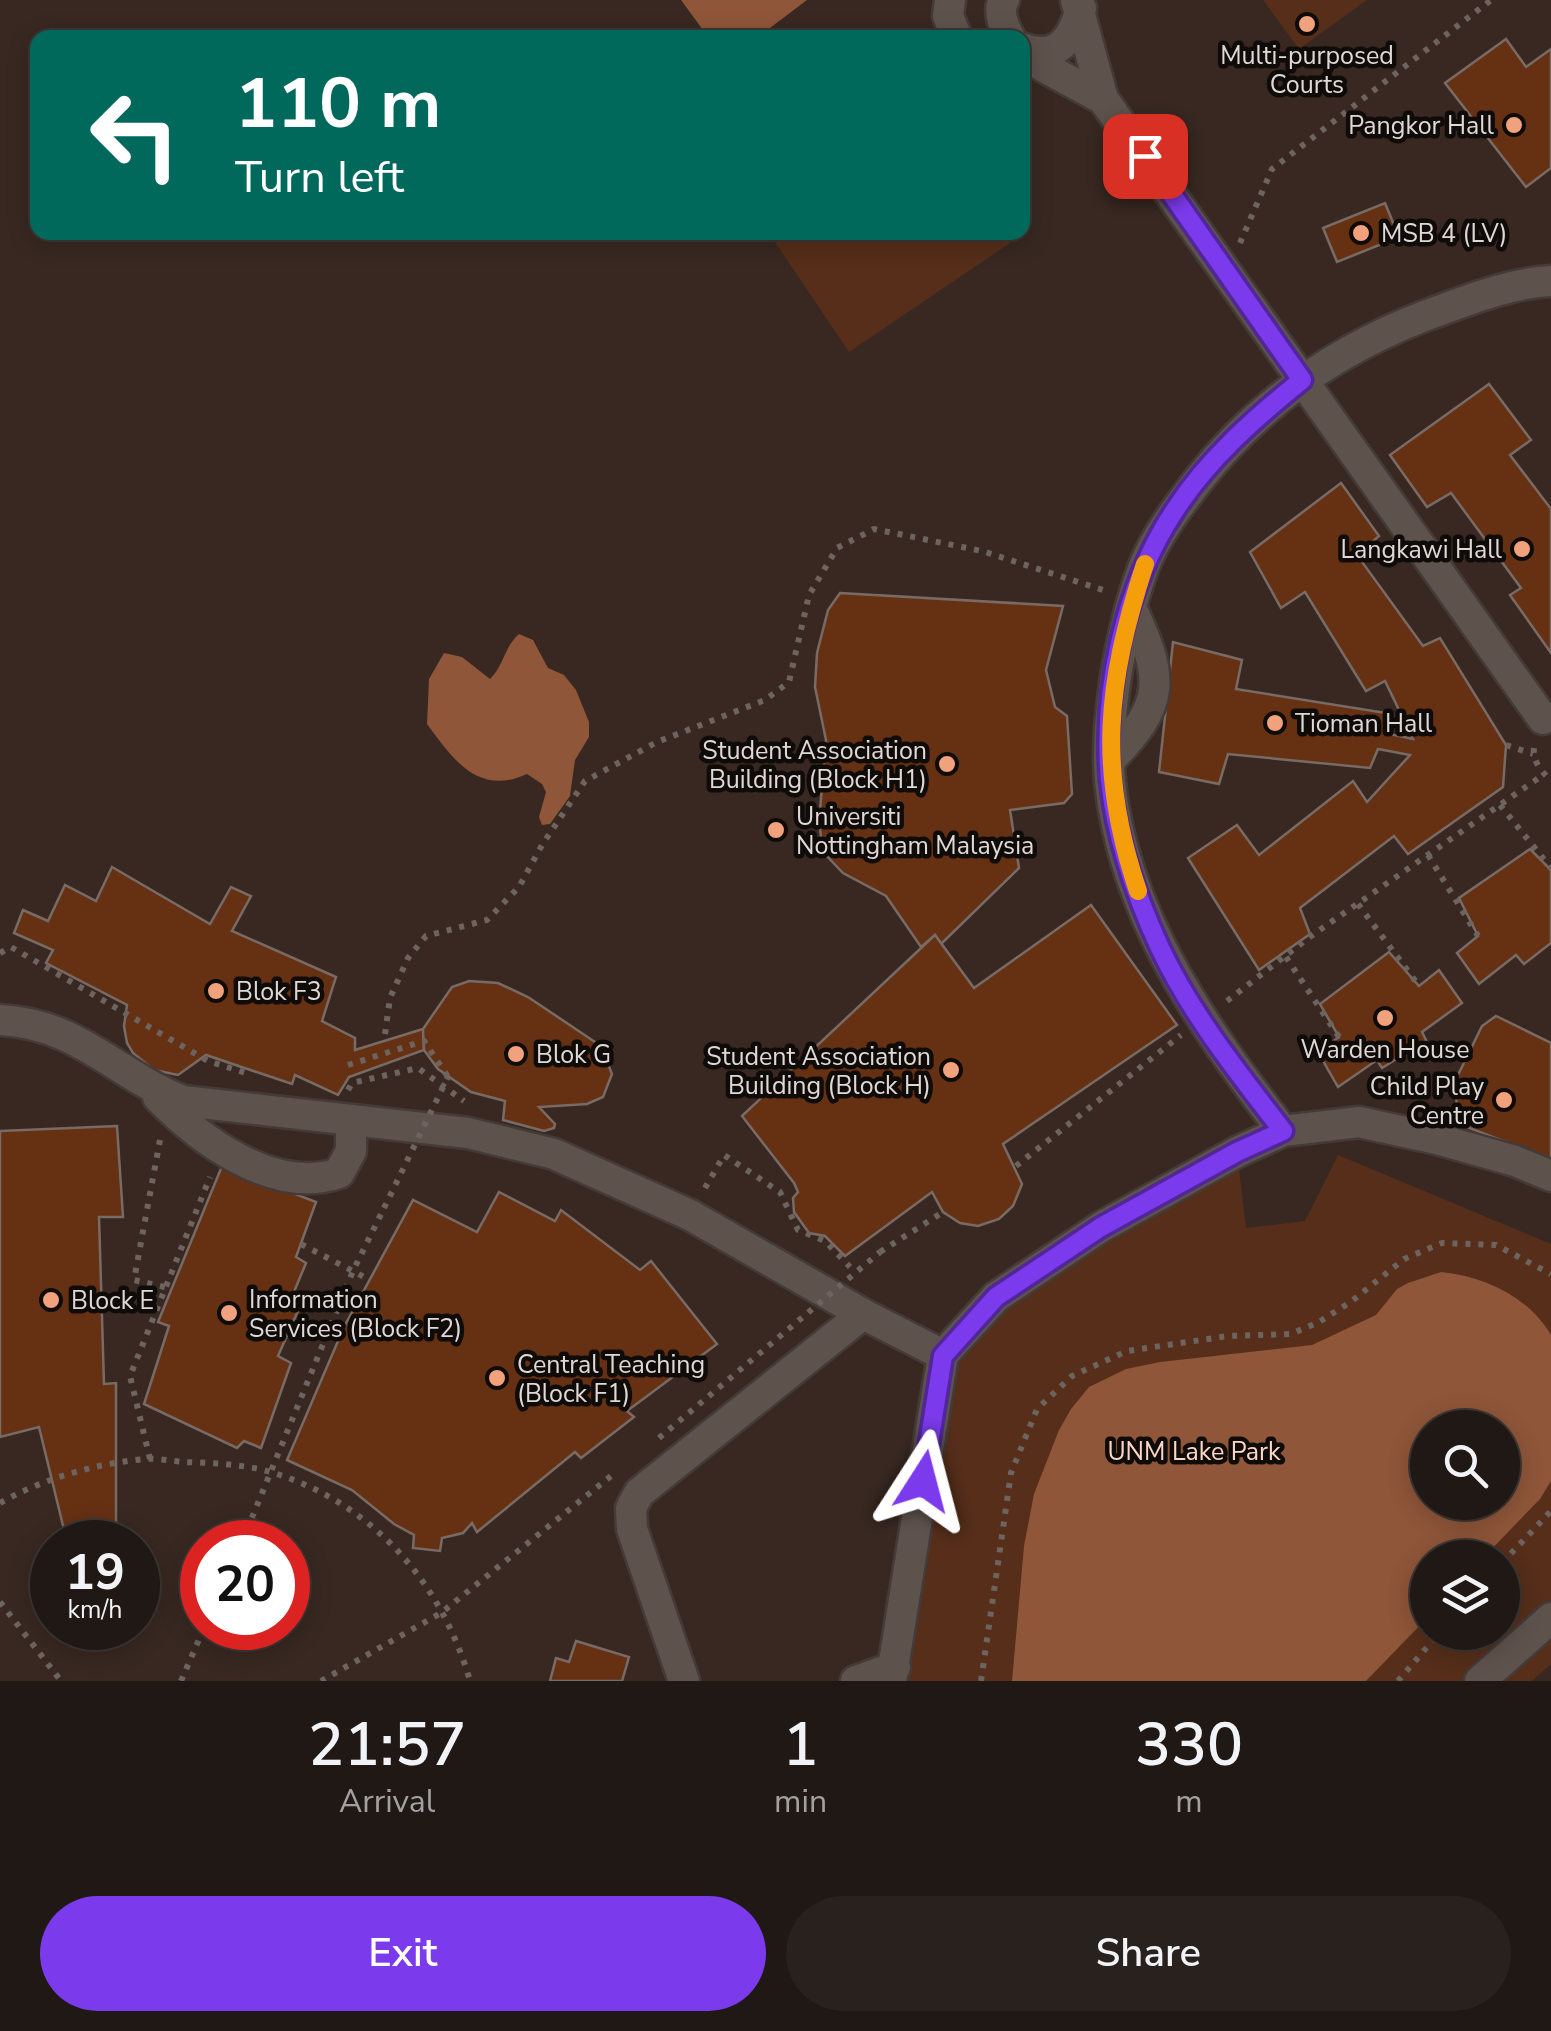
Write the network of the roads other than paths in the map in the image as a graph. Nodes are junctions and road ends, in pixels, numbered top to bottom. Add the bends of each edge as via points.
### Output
1 (950, 0) edge
2 (1004, 0) edge
3 (1080, 4) edge
4 (954, 30) edge
5 (1006, 30) edge
6 (1030, 57) edge
7 (1030, 58) edge
8 (1104, 98) junction
9 (1551, 281) edge
10 (1302, 380) junction
11 (1543, 719) dead end
12 (0, 1020) edge
13 (158, 1096) junction
14 (351, 1121) junction
15 (1283, 1131) junction
16 (1551, 1176) edge
17 (863, 1314) junction
18 (943, 1356) junction
19 (1551, 1618) edge
20 (893, 1674) edge
21 (684, 1681) edge
22 (856, 1681) edge
23 (1480, 1681) edge

1 - 4 lane
2 - 5 lane
3 - 6 lane via 1073,35 1054,52
3 - 8 lane
7 - 8 lane
8 - 10 lane
9 - 10 lane via 1472,298 1408,322
10 - 11 lane
10 - 15 lane via 1214,460 1145,563 1112,707 1110,761 1122,844 1179,984
12 - 13 lane via 50,1026
13 - 14 lane
13 - 14 lane via 222,1148 299,1180 339,1173 351,1151
14 - 17 lane via 468,1133 554,1154 690,1215
15 - 16 lane via 1359,1122
15 - 18 lane via 1086,1237 996,1297
17 - 18 lane
17 - 21 lane via 638,1493 632,1529
18 - 20 lane
19 - 23 lane
20 - 22 lane

